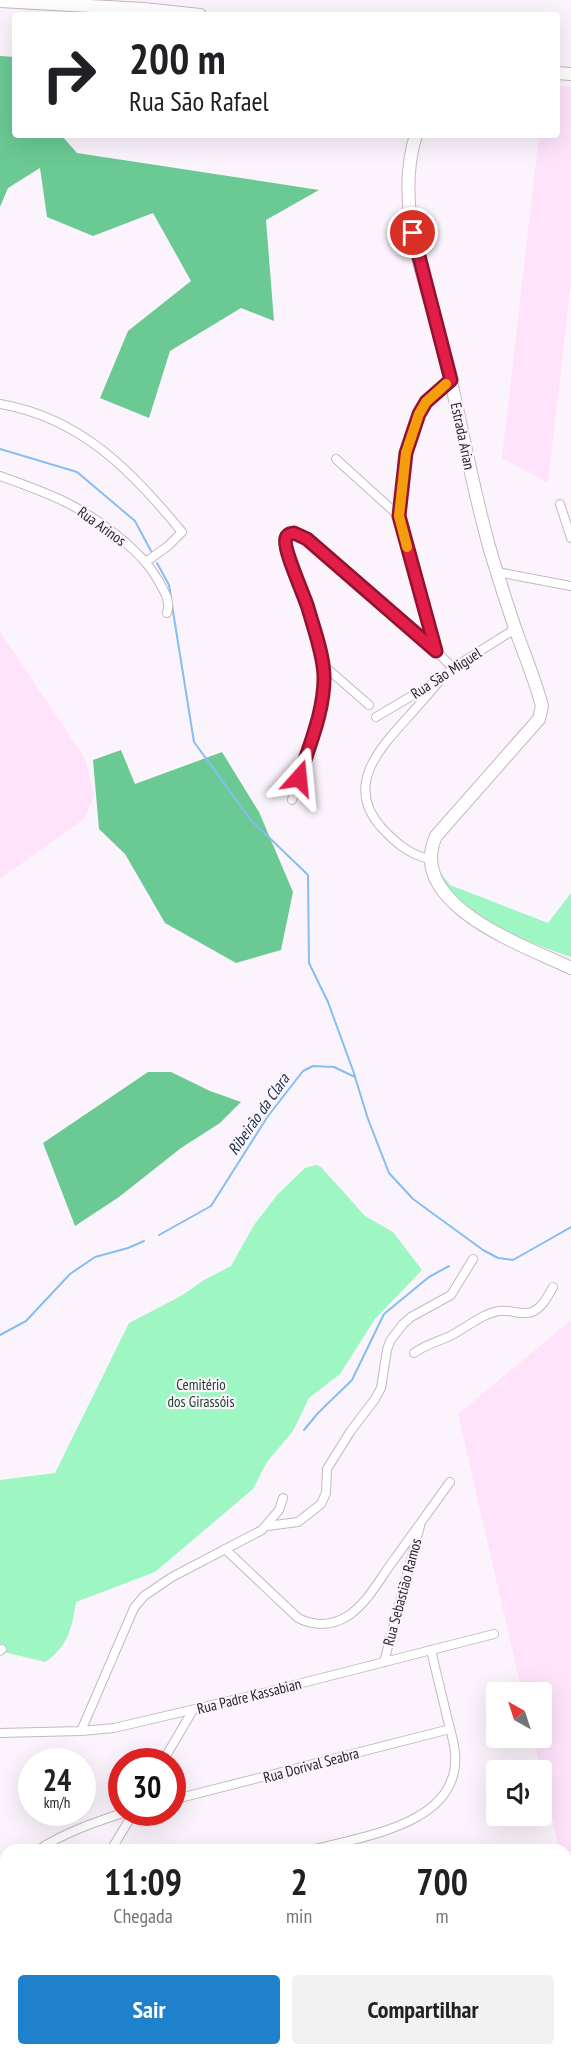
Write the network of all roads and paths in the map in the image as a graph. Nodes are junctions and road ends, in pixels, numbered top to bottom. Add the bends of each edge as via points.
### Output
1 (0, 2) edge
2 (172, 12) edge
3 (415, 138) edge
4 (451, 380) junction
5 (0, 404) edge
6 (336, 459) dead end
7 (0, 476) edge
8 (560, 504) dead end
9 (399, 516) junction
10 (571, 538) edge
11 (147, 561) junction
12 (497, 572) junction
13 (571, 586) edge
14 (167, 614) dead end
15 (515, 629) junction
16 (436, 651) junction
17 (322, 664) junction
18 (453, 668) junction
19 (442, 678) junction
20 (369, 705) dead end
21 (376, 717) dead end
22 (292, 800) dead end
23 (429, 859) junction
24 (571, 968) edge
25 (473, 1259) dead end
26 (553, 1287) dead end
27 (414, 1353) dead end
28 (450, 1482) dead end
29 (283, 1497) dead end
30 (421, 1522) junction
31 (267, 1526) junction
32 (225, 1549) junction
33 (494, 1634) dead end
34 (430, 1650) junction
35 (384, 1662) junction
36 (193, 1710) junction
37 (450, 1729) junction
38 (81, 1731) junction
39 (0, 1733) edge
40 (171, 1748) edge
41 (186, 1796) edge
42 (108, 1818) edge
43 (126, 1826) edge
44 (47, 1844) edge
45 (115, 1844) edge
46 (334, 1844) edge

1 - 2 street
3 - 4 street, Estrada Arian via 409,156 408,202
4 - 9 street via 426,402 419,414 406,453
4 - 12 street, Estrada Arian via 474,489
5 - 11 street via 51,419 77,432 104,449 153,497 182,532
6 - 9 street
7 - 11 street, Rua Arinos via 87,513
8 - 10 street
9 - 16 street
11 - 14 street, Rua Arinos via 165,594
12 - 13 street
12 - 15 street, Estrada Arian
15 - 18 street, Rua São Miguel
15 - 23 street, Estrada Arian via 542,713 435,836
16 - 17 street via 307,539 289,534 286,543
16 - 18 street
17 - 20 street
17 - 22 street via 319,712
18 - 19 street, Rua São Miguel
19 - 21 street, Rua São Miguel
19 - 23 street via 379,751 366,780 365,796 377,822 402,847
23 - 24 street via 454,905 501,935
25 - 31 street via 451,1295 411,1317 390,1341 381,1388 329,1466 321,1504 298,1522
26 - 27 street via 534,1311 493,1312
28 - 30 street
29 - 31 street
30 - 32 street via 356,1610 335,1622 308,1623 298,1618
30 - 35 street, Rua Sebastião Ramos
31 - 32 street
32 - 38 street via 155,1588 134,1608
33 - 34 street, Rua Padre Kassabian
34 - 35 street, Rua Padre Kassabian
34 - 37 street
35 - 36 street, Rua Padre Kassabian
36 - 38 street, Rua Padre Kassabian via 114,1728
36 - 40 street
37 - 41 street, Rua Dorival Seabra
37 - 46 street via 455,1753 451,1780 433,1807 406,1824
38 - 39 street, Rua Padre Kassabian
42 - 44 street
43 - 45 street

